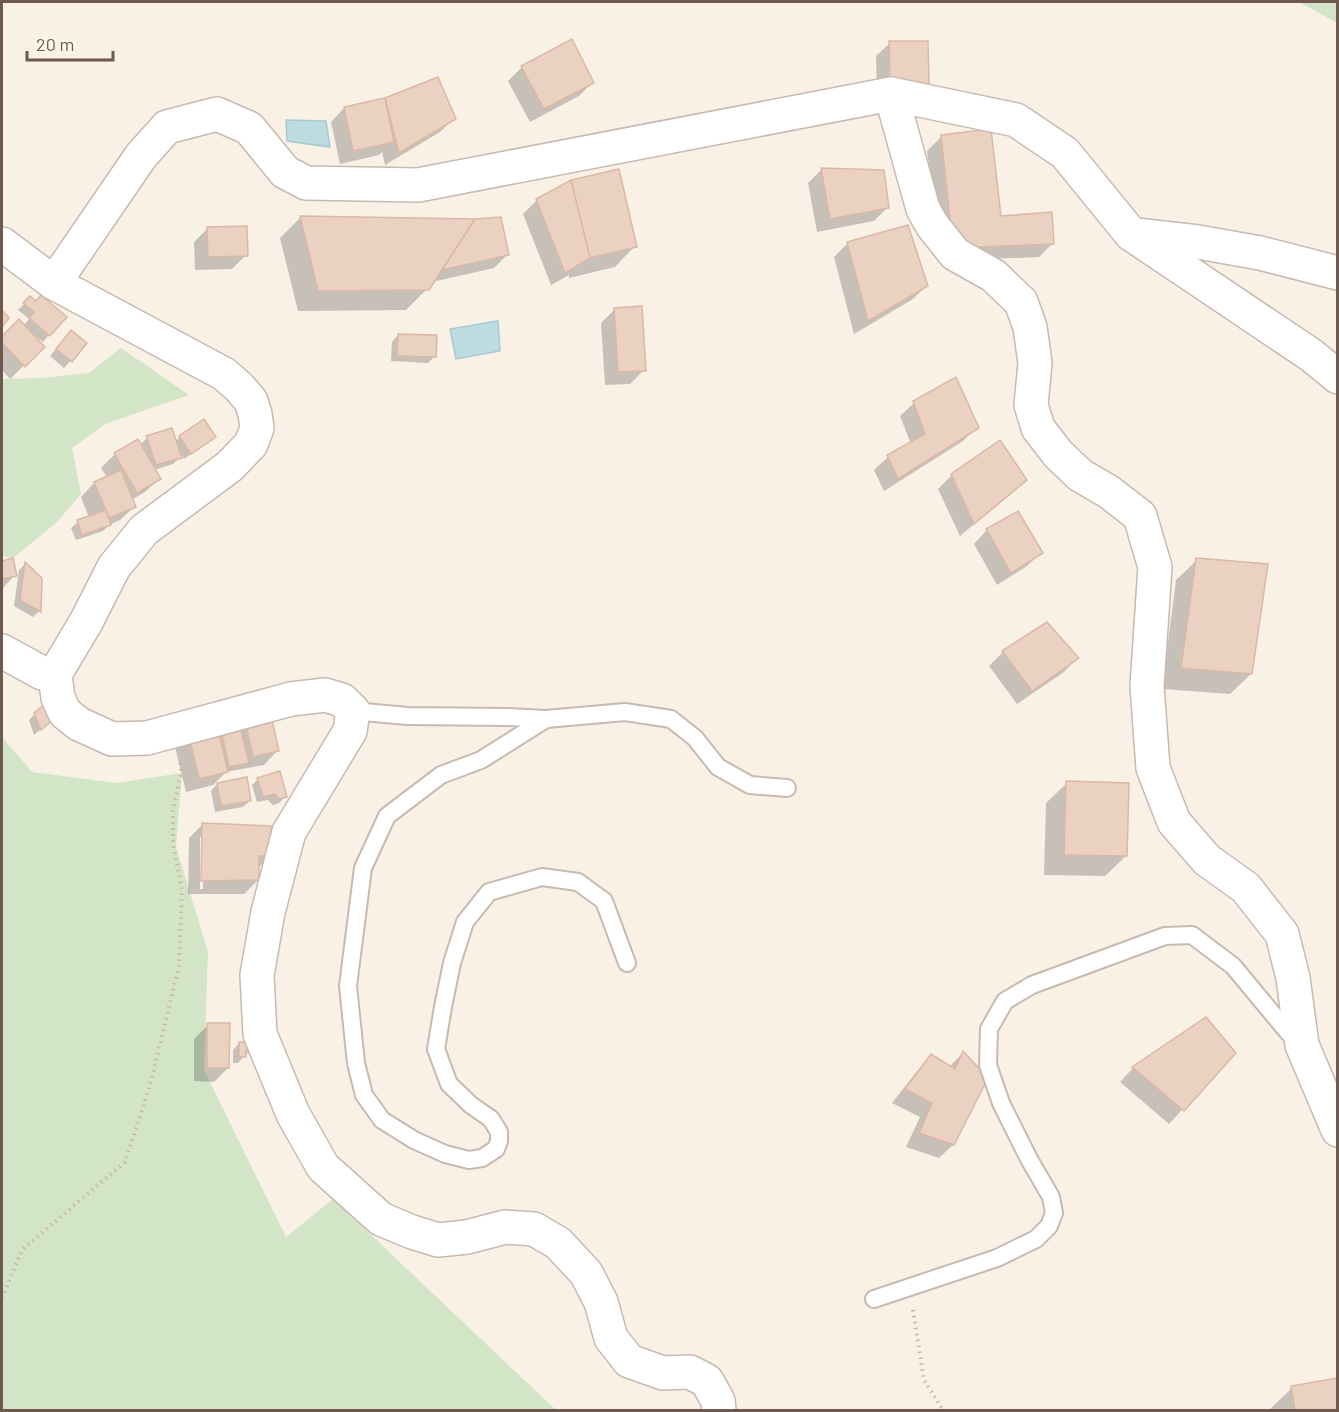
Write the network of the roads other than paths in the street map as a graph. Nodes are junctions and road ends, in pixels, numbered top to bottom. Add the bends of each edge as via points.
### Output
1 (891, 94) junction
2 (1131, 234) junction
3 (2, 244) edge
4 (1338, 273) edge
5 (54, 283) junction
6 (1338, 377) edge
7 (2, 651) edge
8 (55, 674) junction
9 (353, 711) junction
10 (546, 719) junction
11 (787, 788) dead end
12 (627, 963) dead end
13 (1302, 1046) junction
14 (1338, 1130) edge
15 (874, 1299) dead end
16 (719, 1410) edge

1 - 2 street via 1016,120 1065,153
1 - 5 street via 418,185 306,183 285,172 249,128 217,114 166,127 141,156
1 - 13 street via 923,209 932,225 955,254 994,276 1021,302 1030,327 1035,363 1031,405 1038,428 1080,476 1140,516 1155,567 1147,686 1153,768 1174,822 1207,860 1245,888 1282,934 1295,989
2 - 4 street via 1198,242
2 - 6 street
3 - 5 street
5 - 8 street via 225,374 251,401 257,428 251,444 230,466 144,530 114,567
7 - 8 street via 42,673
8 - 9 street via 58,698 65,713 112,739 147,738 291,699 325,694 342,700
9 - 10 lane
9 - 16 street via 350,731 289,832 268,912 257,975 260,1034 293,1114 323,1167 381,1219 438,1240 505,1227 534,1229 558,1243 586,1273 601,1302 611,1338 629,1361 663,1372 690,1372 707,1381
10 - 11 lane via 625,712 671,719 695,738 718,767 750,785
10 - 12 lane via 482,760 441,775 387,816 363,868 348,986 356,1063 364,1095 382,1120 445,1154 469,1160 482,1158 496,1149 499,1132 491,1119 449,1084 436,1049 452,963 465,922 489,892 542,877 578,882 604,901
13 - 14 street
13 - 15 lane via 1233,966 1192,935 1165,936 1032,985 1005,1001 989,1029 988,1065 1001,1103 1051,1197 1054,1213 1049,1226 1036,1239 997,1258

